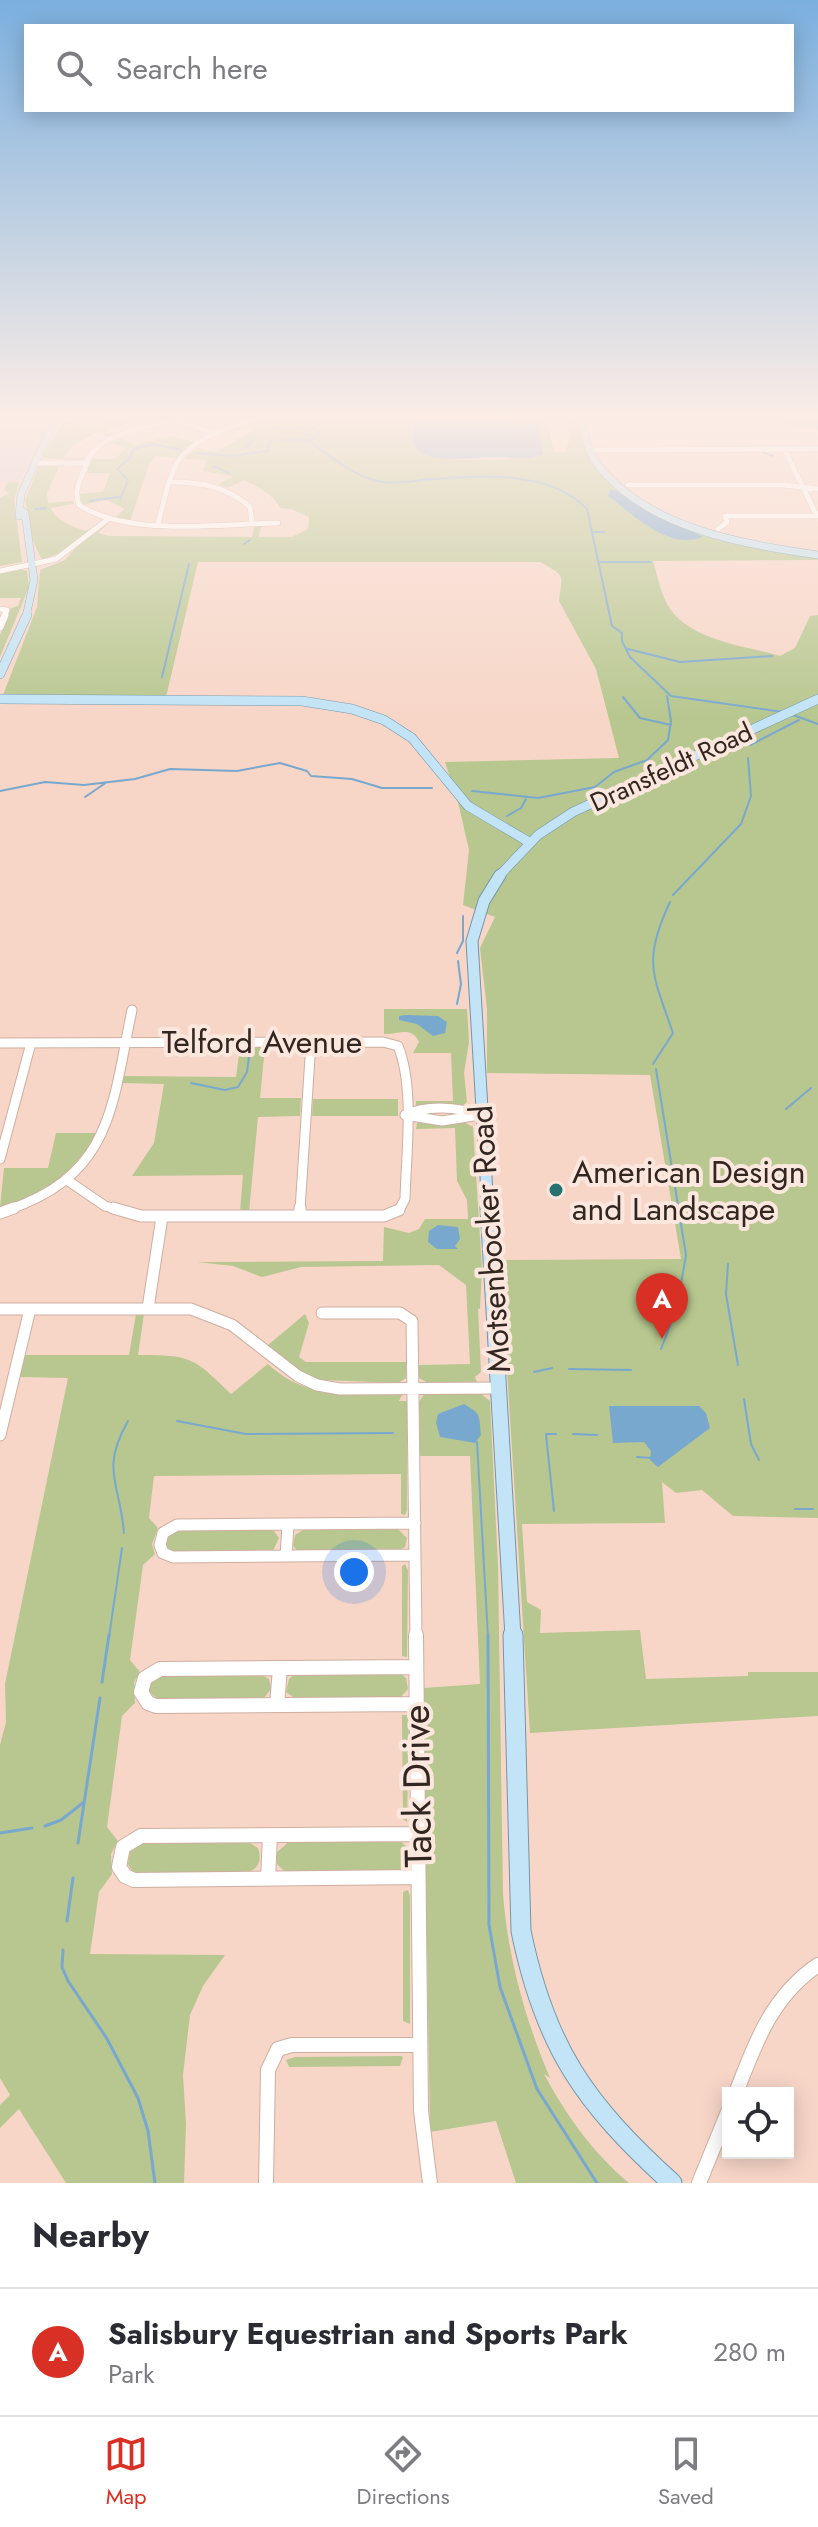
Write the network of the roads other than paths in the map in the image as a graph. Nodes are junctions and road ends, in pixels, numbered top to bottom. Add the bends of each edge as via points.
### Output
1 (20, 515) edge
2 (92, 515) edge
3 (161, 515) edge
4 (251, 515) edge
5 (669, 515) edge
6 (682, 515) edge
7 (818, 516) edge
8 (673, 517) junction
9 (107, 520) junction
10 (158, 523) junction
11 (252, 523) junction
12 (278, 523) dead end
13 (718, 529) junction
14 (818, 552) edge
15 (31, 565) junction
16 (0, 569) edge
17 (3, 609) edge
18 (21, 626) junction
19 (0, 627) edge
20 (0, 665) edge
21 (0, 673) edge
22 (0, 699) edge
23 (818, 699) edge
24 (529, 842) junction
25 (132, 1010) dead end
26 (311, 1042) junction
27 (0, 1043) edge
28 (31, 1043) junction
29 (124, 1043) junction
30 (482, 1114) junction
31 (405, 1115) junction
32 (0, 1159) edge
33 (67, 1180) junction
34 (0, 1213) edge
35 (300, 1216) junction
36 (162, 1217) junction
37 (148, 1308) junction
38 (0, 1309) edge
39 (30, 1309) junction
40 (322, 1313) dead end
41 (413, 1388) junction
42 (500, 1388) junction
43 (0, 1435) edge
44 (415, 1523) junction
45 (288, 1525) junction
46 (415, 1555) junction
47 (286, 1556) junction
48 (416, 1667) junction
49 (280, 1668) junction
50 (416, 1704) junction
51 (277, 1705) junction
52 (418, 1834) junction
53 (270, 1836) junction
54 (418, 1877) junction
55 (268, 1879) junction
56 (818, 1965) edge
57 (420, 2045) junction
58 (739, 2087) edge
59 (722, 2127) edge
60 (266, 2183) edge
61 (430, 2183) edge
62 (672, 2183) edge
63 (699, 2183) edge

1 - 15 main road
2 - 9 street
3 - 10 street
4 - 11 street
5 - 8 main road
6 - 13 main road
7 - 13 street via 725,516 727,522
8 - 13 main road
8 - 14 main road via 746,541
9 - 10 street
9 - 15 street via 64,554
10 - 11 street
11 - 12 street
13 - 14 main road
15 - 16 street
15 - 18 main road via 34,590
17 - 19 street
18 - 20 main road via 14,629
18 - 21 main road
22 - 24 main road via 302,701 347,708 382,719 411,737 469,806
23 - 24 main road, Dransfeldt Road via 568,814
24 - 30 main road, Motsenbocker Road via 495,883 473,934
25 - 29 street
26 - 29 street, Telford Avenue
26 - 31 street, Telford Avenue via 403,1043
26 - 35 street
27 - 28 street, Telford Avenue
28 - 29 street, Telford Avenue
28 - 32 street
29 - 33 street via 106,1131 91,1157
30 - 31 street via 427,1119
30 - 42 main road, Motsenbocker Road
31 - 35 street via 403,1214
33 - 34 street via 38,1199
33 - 36 street via 105,1206
35 - 36 street
36 - 37 street
37 - 39 street
37 - 41 street via 217,1315 286,1371 310,1383 340,1389
38 - 39 street
39 - 43 street
40 - 41 street, Tack Drive via 400,1313 411,1318
41 - 42 street
41 - 44 street, Tack Drive
42 - 62 main road, Motsenbocker Road via 513,1618 519,1912 528,1970 550,2033 579,2087 612,2128
44 - 45 street
44 - 46 street, Tack Drive
45 - 47 street
45 - 47 street via 177,1525 160,1541 163,1553 173,1557
46 - 47 street
46 - 48 street, Tack Drive
48 - 49 street
48 - 50 street, Tack Drive
49 - 51 street
49 - 51 street via 160,1669 141,1687 144,1699 156,1706
50 - 51 street
50 - 52 street, Tack Drive
52 - 53 street
52 - 54 street, Tack Drive
53 - 55 street
53 - 55 street via 141,1836 123,1847 119,1858 122,1872 134,1880
54 - 55 street
54 - 57 street, Tack Drive
56 - 58 street via 793,1982 777,2003
57 - 60 street via 271,2047
57 - 61 street, Tack Drive via 422,2130
59 - 63 street

